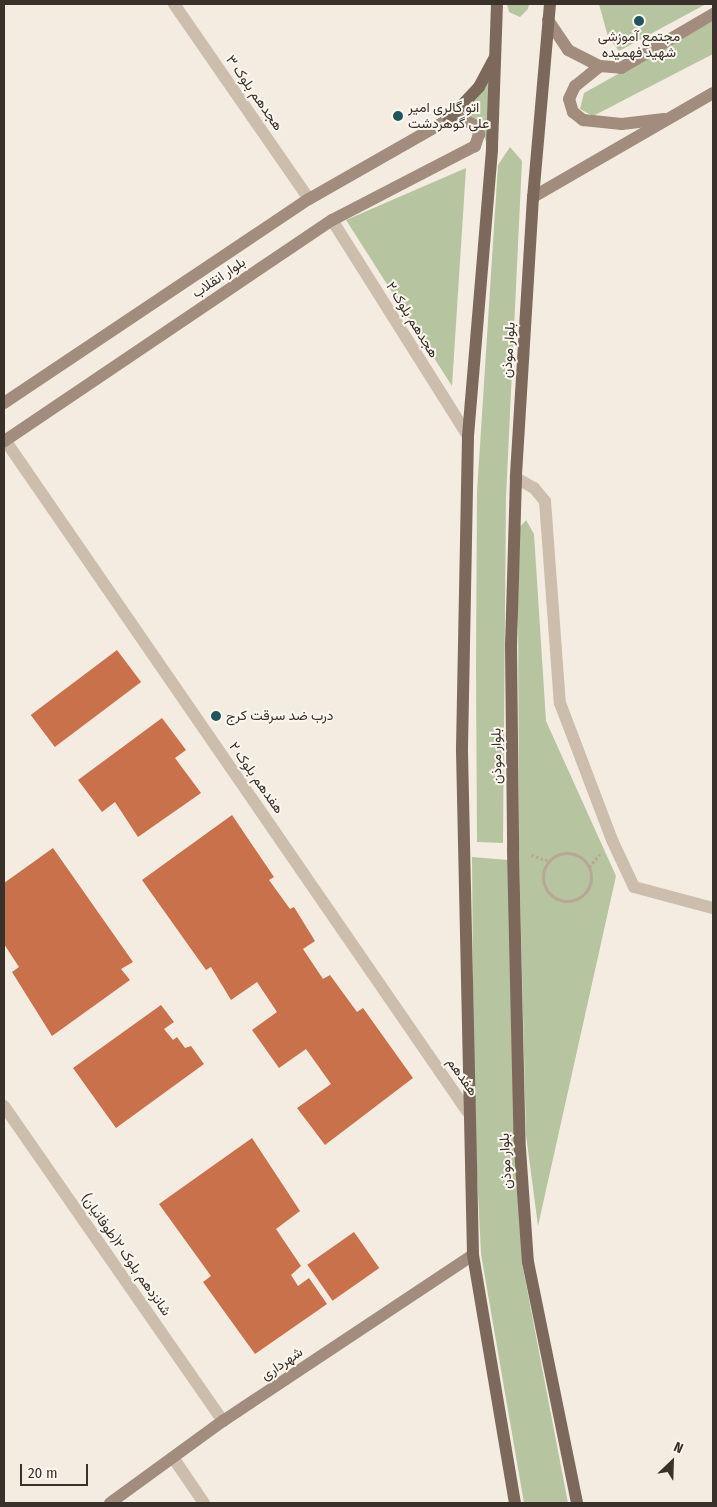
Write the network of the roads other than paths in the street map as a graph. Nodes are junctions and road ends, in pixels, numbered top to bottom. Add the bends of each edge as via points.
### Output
1 (174, 4) edge
2 (497, 4) edge
3 (550, 4) edge
4 (713, 14) edge
5 (548, 20) junction
6 (497, 52) junction
7 (600, 66) junction
8 (713, 93) edge
9 (669, 118) junction
10 (449, 119) junction
11 (533, 197) junction
12 (309, 198) junction
13 (332, 220) junction
14 (4, 403) edge
15 (468, 436) junction
16 (4, 441) edge
17 (516, 478) junction
18 (713, 908) edge
19 (431, 1060) joint
20 (4, 1106) edge
21 (467, 1112) junction
22 (474, 1254) junction
23 (223, 1422) junction
24 (174, 1458) junction
25 (110, 1503) edge
26 (204, 1503) edge
27 (515, 1503) edge
28 (577, 1503) edge

1 - 12 street, هجدهم بلوک ۳
2 - 6 main road via 494,30
3 - 5 main road, بلوار موذن
4 - 7 main road via 621,68
5 - 7 main road via 568,50
5 - 11 main road, بلوار موذن
6 - 10 main road via 479,87
6 - 15 main road
7 - 9 main road via 575,86 569,99 573,112 583,120 622,124
8 - 9 main road
9 - 11 main road
10 - 12 main road, بلوار انقلاب
10 - 13 main road, بلوار انقلاب via 463,119 476,126 479,134 475,146
11 - 17 main road, بلوار موذن
12 - 14 main road, بلوار انقلاب
13 - 15 street, هجدهم بلوک ۲
13 - 16 main road, بلوار انقلاب
15 - 21 main road via 462,751
16 - 19 street, هفدهم بلوک ۲
17 - 18 street via 534,488 546,502 560,703 600,814 634,887
17 - 28 main road, بلوار موذن via 511,645 520,1149 528,1262
19 - 21 street, هفدهم
20 - 23 street, شانزدهم بلوک ۲(طوفانیان)
21 - 22 main road
22 - 23 main road, شهرداری
22 - 27 main road
23 - 24 main road, شهرداری
24 - 25 main road, شهرداری
24 - 26 street

